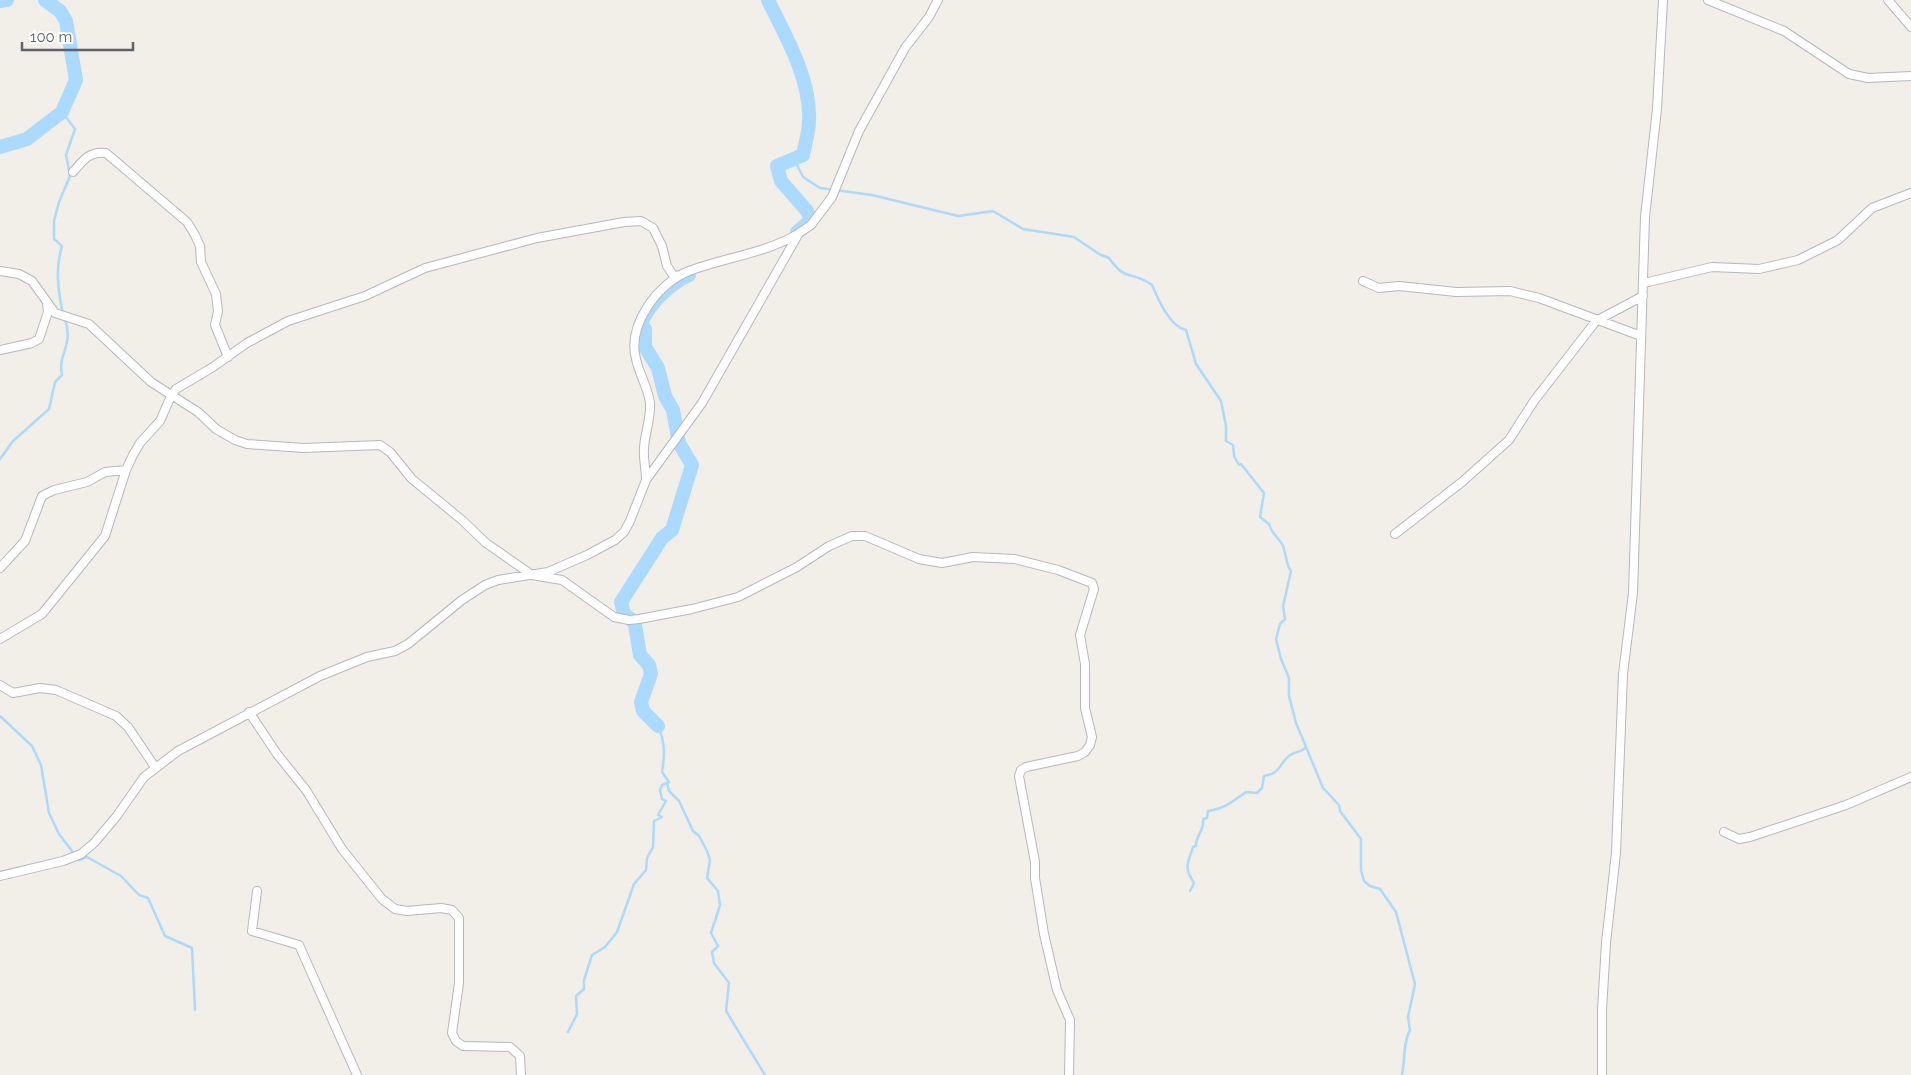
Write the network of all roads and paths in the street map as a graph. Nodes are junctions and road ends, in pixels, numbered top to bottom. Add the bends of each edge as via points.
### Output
1 (938, 0) edge
2 (1663, 0) edge
3 (1708, 0) edge
4 (1888, 0) edge
5 (1911, 27) edge
6 (1911, 76) edge
7 (73, 172) dead end
8 (1911, 193) edge
9 (799, 233) junction
10 (0, 271) edge
11 (678, 276) junction
12 (1362, 281) dead end
13 (1644, 283) junction
14 (1643, 296) junction
15 (47, 301) junction
16 (1596, 321) junction
17 (1641, 336) junction
18 (0, 350) edge
19 (228, 357) junction
20 (171, 396) junction
21 (126, 470) junction
22 (646, 480) junction
23 (1395, 534) dead end
24 (0, 568) edge
25 (532, 575) junction
26 (0, 638) edge
27 (1, 687) edge
28 (249, 712) junction
29 (155, 768) junction
30 (1911, 777) edge
31 (1724, 832) dead end
32 (0, 876) edge
33 (257, 891) dead end
34 (357, 1075) edge
35 (521, 1075) edge
36 (1069, 1075) edge
37 (1602, 1075) edge

1 - 9 street via 905,48 859,131 832,196 811,225
2 - 13 street via 1657,109 1645,217
3 - 6 street via 1784,31 1849,74 1868,78
4 - 5 street
7 - 19 street via 86,157 97,152 106,153 187,222 196,234 202,262 216,294 218,311 215,325
8 - 13 street via 1872,208 1838,240 1798,260 1759,269 1712,267
9 - 11 street via 765,250
9 - 22 street via 702,403
10 - 15 street via 27,278
11 - 19 street via 673,275 667,266 653,228 641,221 624,222 537,238 432,266 364,296 288,321
11 - 22 street via 653,301 641,318 636,333 635,359 650,401 644,446
12 - 16 street via 1380,288 1510,291 1539,298
13 - 14 street
14 - 16 street
14 - 17 street
15 - 18 street via 48,312 39,339
15 - 20 street via 59,316 88,324 130,365
16 - 17 street
16 - 23 street via 1534,401 1509,440 1462,482
17 - 37 street via 1633,593 1623,674 1616,853 1602,1001
19 - 20 street via 182,384
20 - 21 street via 160,421 140,443
20 - 25 street via 198,412 224,435 247,444 304,448 380,445 412,479 486,543
21 - 24 street via 105,472 87,482 42,496 25,540
21 - 26 street via 105,536 42,614
22 - 25 street via 630,521 615,540 566,564
25 - 28 street via 485,585 395,651 367,657 320,676
25 - 36 street via 562,580 610,614 629,620 738,597 840,540 865,536 918,559 942,563 973,557 1015,559 1092,583 1094,590 1080,635 1085,708 1092,737 1090,745 1078,756 1026,767 1019,776 1036,862 1035,878 1044,934 1057,990 1070,1020
27 - 29 street via 13,693 40,688 56,690 116,716 131,731
28 - 29 street via 178,751
28 - 35 street via 306,790 342,850 382,900 395,909 407,911 452,910 459,918 459,983 452,1033 463,1046 510,1047 520,1056
29 - 32 street via 144,777 94,843 81,854
30 - 31 street via 1846,805 1750,837 1739,839
33 - 34 street via 252,931 299,945

